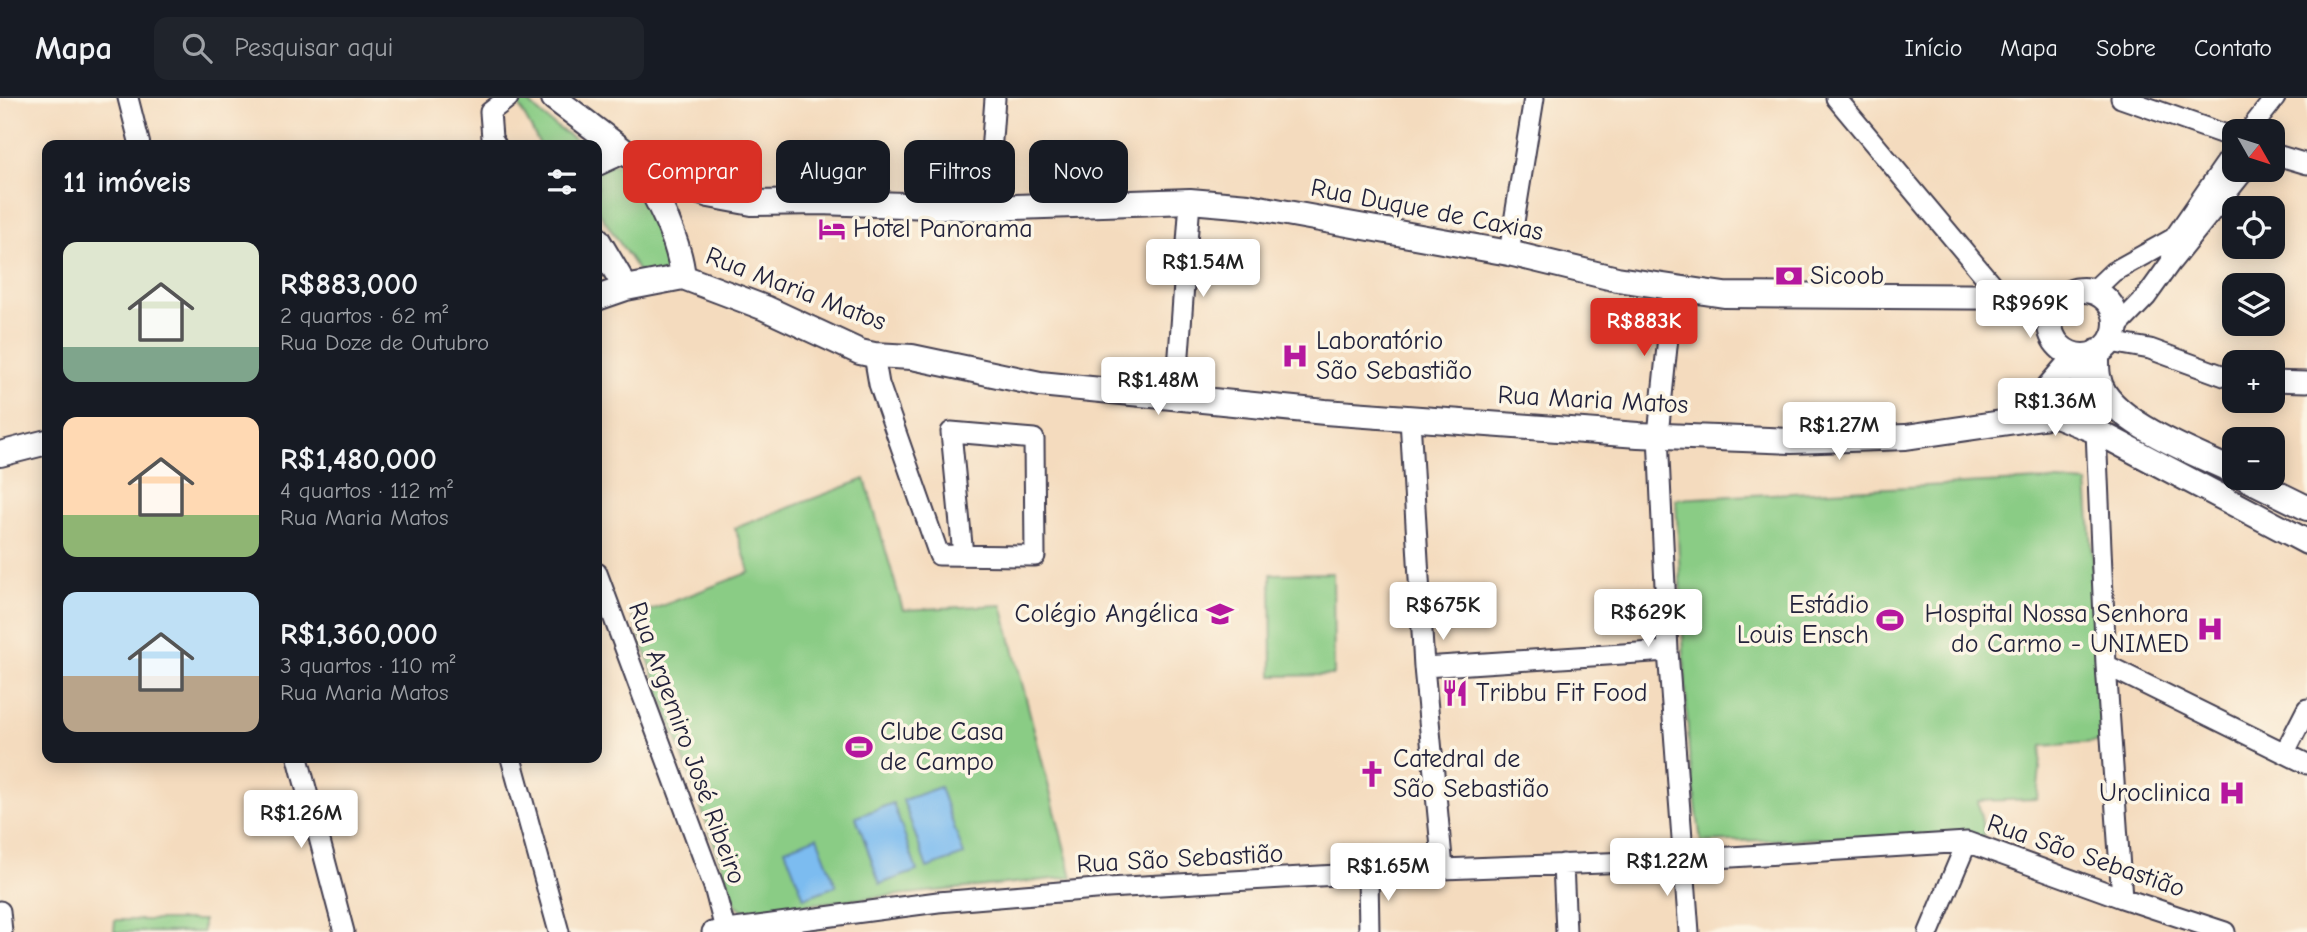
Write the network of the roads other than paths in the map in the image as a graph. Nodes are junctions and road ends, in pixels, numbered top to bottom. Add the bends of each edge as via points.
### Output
1 (128, 98) edge
2 (508, 98) edge
3 (554, 98) edge
4 (995, 98) edge
5 (1534, 98) edge
6 (1836, 98) edge
7 (2121, 98) edge
8 (2275, 98) edge
9 (2258, 119) edge
10 (2222, 133) edge
11 (139, 140) edge
12 (493, 140) edge
13 (623, 151) edge
14 (623, 157) edge
15 (2286, 158) edge
16 (602, 162) edge
17 (2307, 164) edge
18 (2222, 169) edge
19 (2235, 182) edge
20 (1190, 201) junction
21 (658, 203) edge
22 (762, 203) edge
23 (987, 208) junction
24 (2174, 238) junction
25 (602, 247) edge
26 (1509, 253) junction
27 (2171, 262) junction
28 (683, 277) junction
29 (626, 288) junction
30 (1673, 288) junction
31 (2093, 290) junction
32 (602, 296) edge
33 (2063, 297) junction
34 (2003, 298) junction
35 (2100, 345) junction
36 (874, 355) junction
37 (2222, 375) edge
38 (2285, 381) edge
39 (2307, 382) edge
40 (1176, 396) junction
41 (1410, 418) junction
42 (2017, 421) junction
43 (2096, 430) junction
44 (1658, 435) junction
45 (42, 443) edge
46 (0, 454) edge
47 (2222, 466) edge
48 (2270, 490) edge
49 (2307, 508) edge
50 (2307, 542) edge
51 (963, 555) junction
52 (602, 586) edge
53 (1668, 651) junction
54 (2106, 665) junction
55 (1424, 667) junction
56 (2307, 709) edge
57 (2285, 752) junction
58 (299, 763) edge
59 (512, 763) edge
60 (2307, 764) edge
61 (1967, 842) junction
62 (1684, 860) junction
63 (1563, 864) junction
64 (1443, 869) junction
65 (1367, 875) junction
66 (2122, 898) junction
67 (0, 911) edge
68 (720, 931) edge
69 (2, 932) edge
70 (344, 932) edge
71 (559, 932) edge
72 (1369, 932) edge
73 (1566, 932) edge
74 (1689, 932) edge
75 (1929, 932) edge
76 (2225, 932) edge

1 - 11 street
2 - 12 street via 491,112
3 - 13 main road, Rua Duque de Caxias
4 - 23 street
5 - 26 street
6 - 34 street
7 - 10 street
8 - 9 street
14 - 16 main road
15 - 17 street
18 - 24 street
19 - 27 street
20 - 23 main road, Rua Duque de Caxias
20 - 26 main road, Rua Duque de Caxias via 1248,206
20 - 40 street
21 - 28 main road via 681,260
22 - 23 main road, Rua Duque de Caxias
24 - 27 street
24 - 31 street via 2113,272
25 - 29 main road
26 - 30 main road, Rua Duque de Caxias
27 - 35 street via 2146,297
28 - 29 main road
28 - 36 main road, Rua Maria Matos
29 - 32 main road
30 - 34 main road, Rua Duque de Caxias via 1724,295
30 - 44 street
31 - 33 main road via 2080,289
31 - 35 main road via 2104,296 2116,313
33 - 34 main road, Rua Duque de Caxias
33 - 35 main road via 2050,314 2058,344
35 - 37 street via 2150,349
35 - 42 main road
35 - 43 main road
35 - 47 main road via 2097,376 2104,394 2120,411
36 - 40 main road, Rua Maria Matos via 912,358 1040,384
36 - 51 street via 879,384 939,555
38 - 39 street
40 - 41 main road, Rua Maria Matos
41 - 44 main road, Rua Maria Matos
41 - 55 street
42 - 43 main road, Rua Maria Matos via 2056,415
42 - 44 main road, Rua Maria Matos via 1906,437 1792,441
43 - 50 main road, Rua Maria Matos
43 - 54 street
44 - 53 street
45 - 46 main road
48 - 49 main road
51 - 51 street via 1035,556 1034,439 951,432
52 - 68 street, Rua Argemiro José Ribeiro via 714,887
53 - 55 street
53 - 62 street
54 - 57 street
54 - 66 street
55 - 64 street
56 - 57 street
57 - 60 street
58 - 70 street
59 - 71 street
61 - 62 street, Rua São Sebastião
61 - 66 street, Rua São Sebastião
61 - 75 street
62 - 63 street, Rua São Sebastião
62 - 74 street
63 - 64 street, Rua São Sebastião
63 - 73 street
64 - 65 street, Rua São Sebastião
65 - 68 street, Rua São Sebastião via 951,901
65 - 72 street
66 - 76 street, Rua São Sebastião
67 - 69 street

